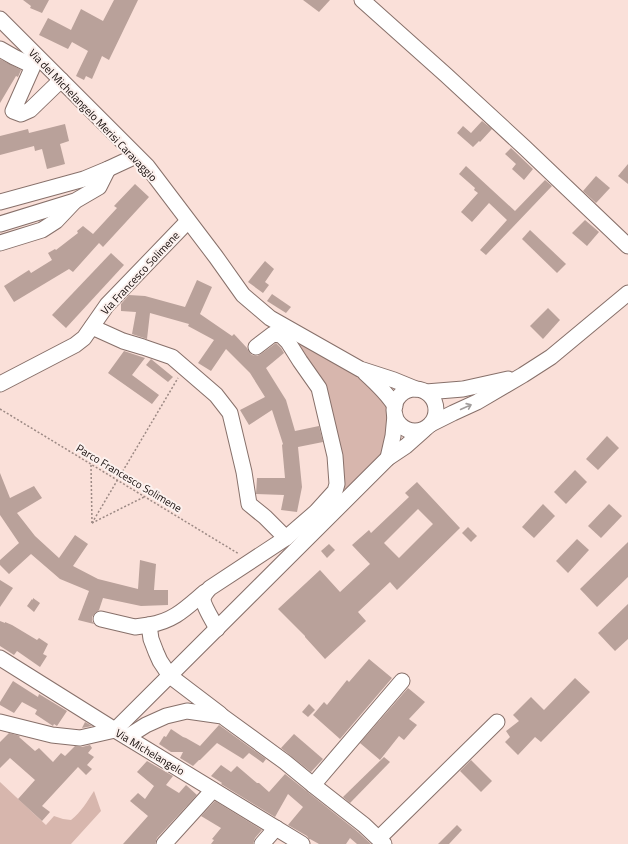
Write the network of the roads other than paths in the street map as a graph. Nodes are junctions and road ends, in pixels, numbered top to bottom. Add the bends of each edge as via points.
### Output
1 (362, 0) edge
2 (0, 20) edge
3 (0, 49) edge
4 (38, 64) junction
5 (61, 80) junction
6 (136, 156) junction
7 (108, 169) junction
8 (75, 201) junction
9 (0, 202) edge
10 (188, 221) junction
11 (0, 224) edge
12 (0, 243) edge
13 (628, 246) edge
14 (628, 293) edge
15 (92, 327) junction
16 (256, 347) dead end
17 (360, 368) junction
18 (523, 375) junction
19 (0, 384) edge
20 (421, 391) junction
21 (395, 411) junction
22 (428, 427) junction
23 (388, 458) junction
24 (286, 538) junction
25 (205, 592) junction
26 (101, 619) dead end
27 (149, 625) junction
28 (217, 629) junction
29 (0, 658) edge
30 (170, 676) junction
31 (402, 681) dead end
32 (222, 716) junction
33 (0, 722) edge
34 (497, 722) dead end
35 (121, 734) junction
36 (313, 785) junction
37 (213, 790) junction
38 (276, 828) junction
39 (382, 841) edge
40 (164, 844) edge
41 (262, 844) edge
42 (302, 844) edge

1 - 13 street via 524,147
2 - 4 street, Via del Michelangelo Merisi Caravaggio
3 - 4 street via 14,57
4 - 5 street, Via del Michelangelo Merisi Caravaggio
4 - 5 street via 13,111 21,114 30,110
5 - 6 street, Via del Michelangelo Merisi Caravaggio
6 - 7 street
6 - 10 street, Via del Michelangelo Merisi Caravaggio via 147,166
7 - 8 street via 99,187
7 - 9 street via 84,179
8 - 11 street
8 - 12 street via 56,222 42,230
10 - 15 street, Via Francesco Solimene via 108,305
10 - 17 street, Via del Michelangelo Merisi Caravaggio via 243,295 270,318
14 - 18 street via 551,357
15 - 19 street, Via Francesco Solimene via 75,345
15 - 24 street, Via Francesco Solimene via 123,341 172,357 216,394 230,413 249,504
16 - 24 street via 273,334 281,335 288,342 319,388 335,456 335,491 316,512
17 - 20 street, Via del Michelangelo Merisi Caravaggio
17 - 21 street, Via del Michelangelo Merisi Caravaggio via 390,397
18 - 20 street via 463,389
22 -> 18 street
20 - 21 street via 405,392 397,400
20 - 22 street via 431,396 436,407 434,419
21 - 22 street via 398,422 409,431
21 - 23 street
22 - 23 street
23 - 28 street
24 - 25 street
25 - 27 street via 171,619
25 - 28 street via 204,605
26 - 27 street via 135,627
27 - 30 street via 156,652
28 - 30 street
29 - 35 street, Via Michelangelo
30 - 32 street
30 - 35 street
31 - 36 street
32 - 35 street via 187,711 166,716
32 - 36 street via 286,762
33 - 35 street via 52,735 80,738
34 - 39 street
35 - 37 street, Via Michelangelo
36 - 39 street
37 - 38 street, Via Michelangelo
37 - 40 street
38 - 41 street
38 - 42 street, Via Michelangelo

